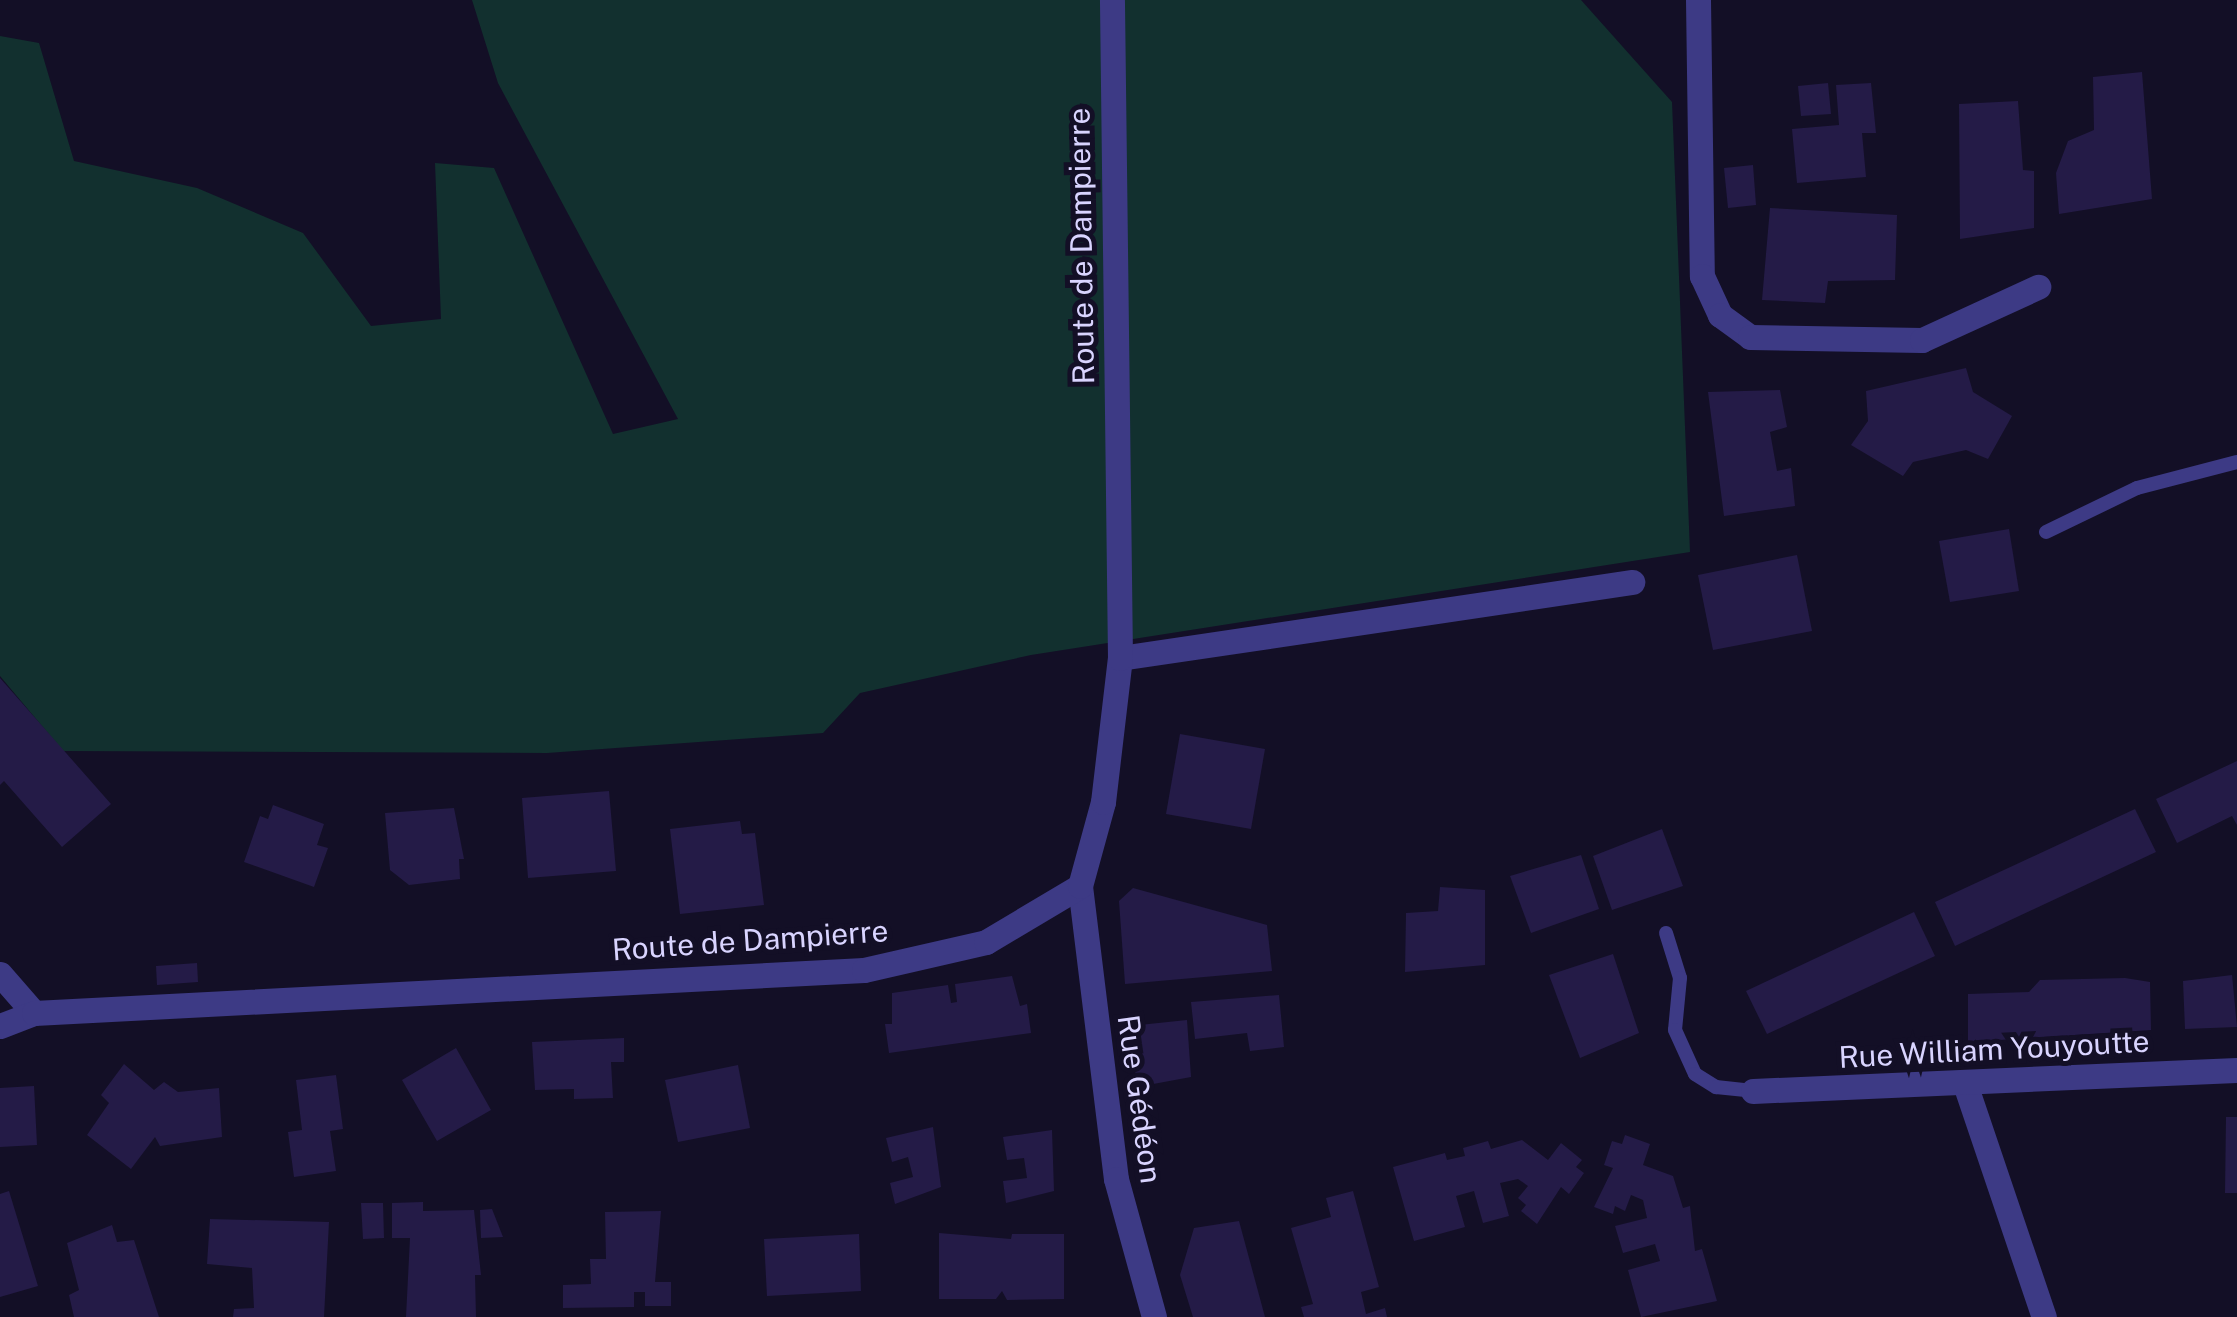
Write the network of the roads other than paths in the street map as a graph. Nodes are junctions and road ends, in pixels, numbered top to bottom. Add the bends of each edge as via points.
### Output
1 (1112, 0) edge
2 (1698, 0) edge
3 (2038, 287) dead end
4 (2237, 462) edge
5 (2046, 532) dead end
6 (1632, 582) dead end
7 (1120, 658) junction
8 (1080, 886) junction
9 (1666, 933) dead end
10 (0, 974) edge
11 (34, 1013) junction
12 (0, 1026) edge
13 (2237, 1070) edge
14 (1965, 1084) junction
15 (1753, 1092) joint
16 (1154, 1317) edge
17 (2044, 1317) edge

1 - 7 street, Route de Dampierre
2 - 3 street via 1702,276 1720,315 1750,337 1922,340
4 - 5 lane via 2137,488
6 - 7 street
7 - 8 street, Route de Dampierre via 1103,802
8 - 11 street, Route de Dampierre via 986,942 864,970
8 - 16 street, Rue Gédéon via 1116,1179
9 - 15 lane via 1680,978 1675,1030 1695,1074 1716,1086
10 - 11 street
11 - 12 street, Route de Dampierre
13 - 14 street, Rue William Youyoutte
14 - 15 street, Rue William Youyoutte
14 - 17 street

